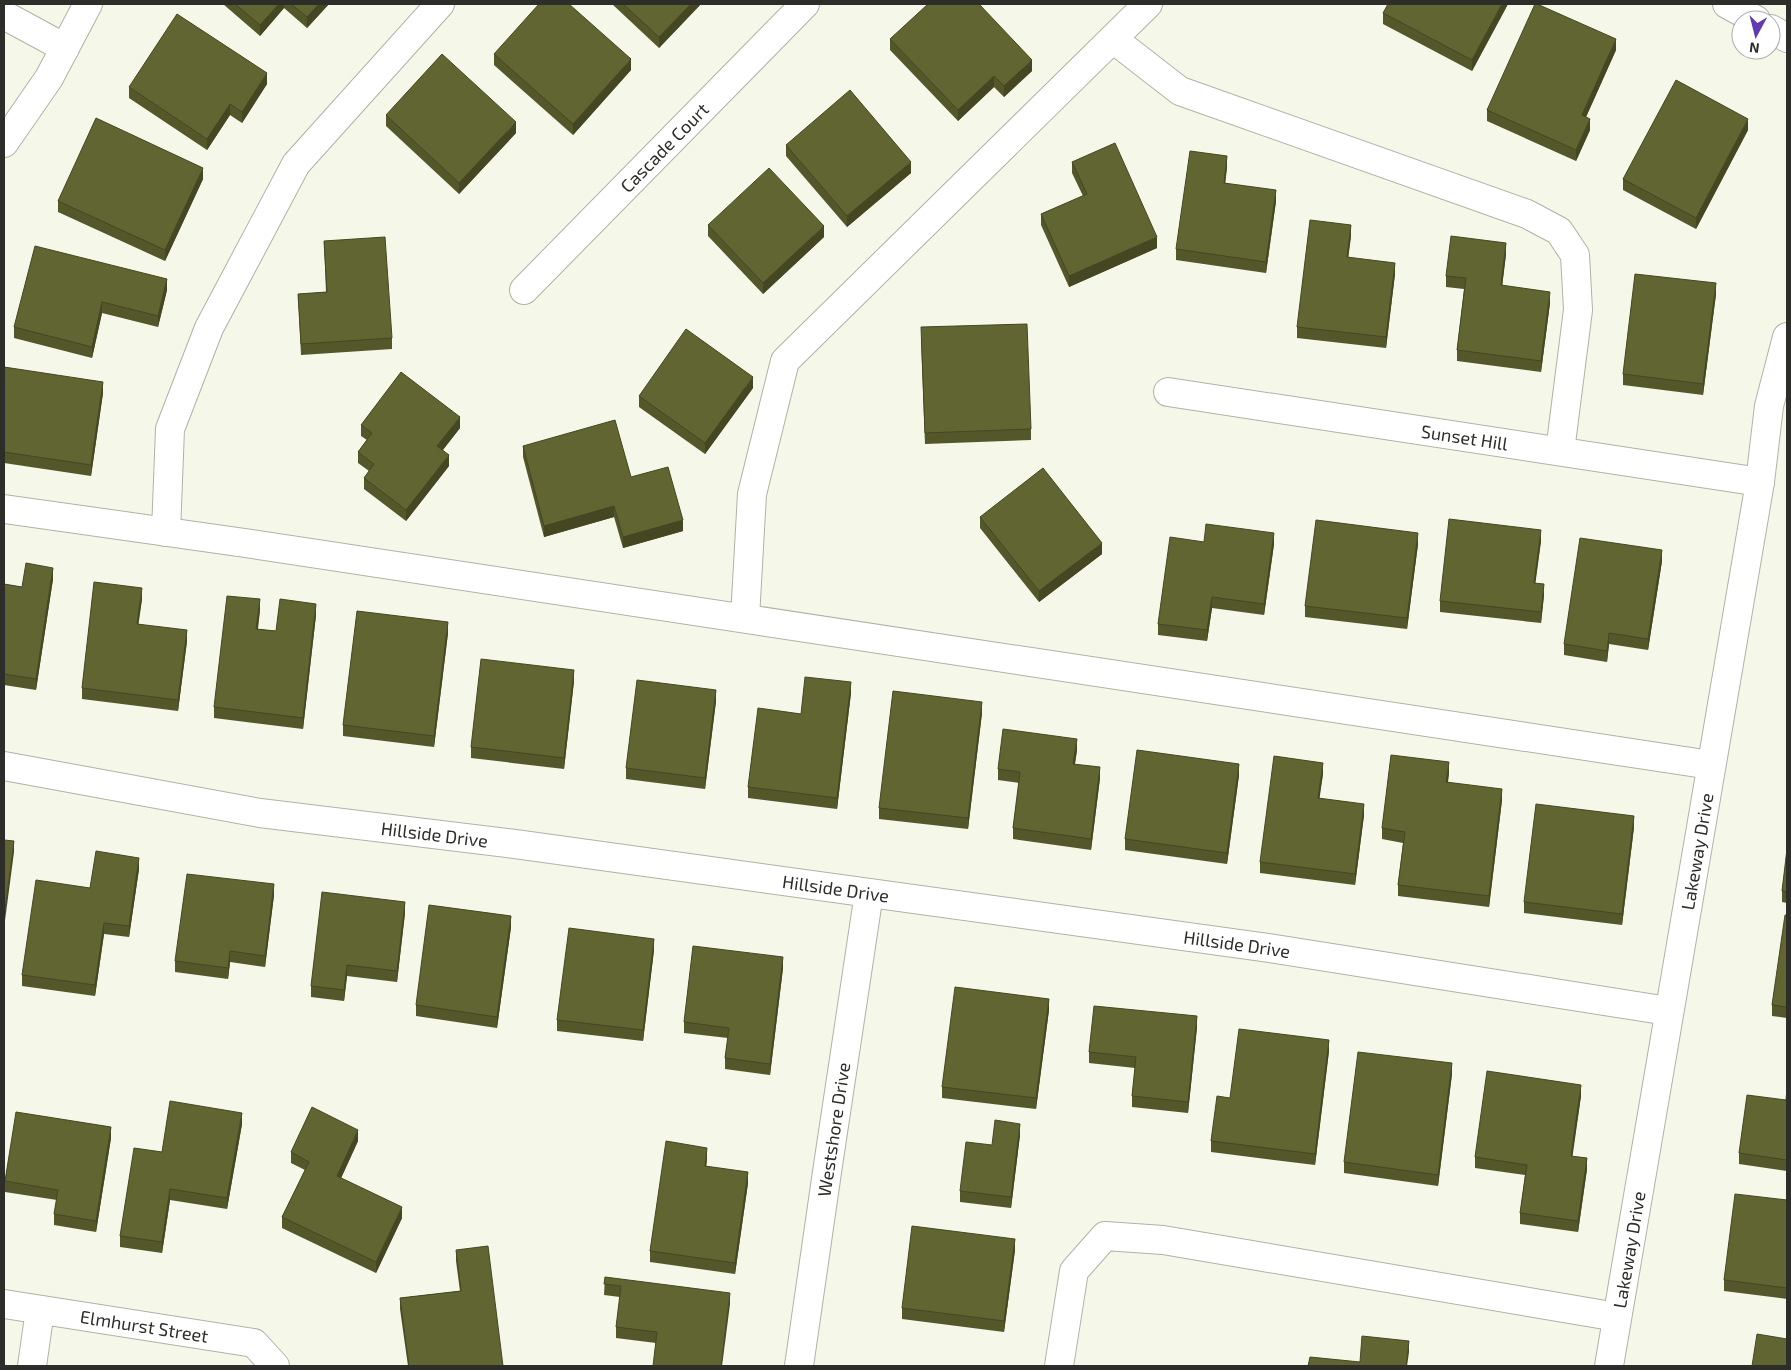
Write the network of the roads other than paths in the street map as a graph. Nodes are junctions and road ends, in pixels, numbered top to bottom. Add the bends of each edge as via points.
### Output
1 (88, 4) edge
2 (440, 4) edge
3 (805, 4) edge
4 (1148, 4) edge
5 (4, 16) edge
6 (1113, 38) junction
7 (65, 48) junction
8 (4, 143) edge
9 (524, 290) dead end
10 (1787, 337) edge
11 (1168, 392) dead end
12 (1560, 451) junction
13 (1760, 482) junction
14 (4, 509) edge
15 (166, 532) junction
16 (745, 618) junction
17 (1711, 765) junction
18 (4, 766) edge
19 (869, 893) junction
20 (1668, 1011) junction
21 (4, 1304) edge
22 (40, 1310) junction
23 (1617, 1317) junction
24 (32, 1366) edge
25 (275, 1366) edge
26 (799, 1366) edge
27 (1059, 1366) edge
28 (1609, 1366) edge

1 - 7 street
2 - 15 street via 296,164 209,328 170,429
3 - 9 street, Cascade Court
4 - 6 street
5 - 7 street
6 - 12 street via 1180,91 1527,214 1559,231 1575,255 1578,310
6 - 16 street via 785,361 752,494
7 - 8 street via 50,78
10 - 13 street, Lakeway Drive via 1769,406
11 - 12 street, Sunset Hill
12 - 13 street, Sunset Hill
13 - 17 street, Lakeway Drive
14 - 15 street
15 - 16 street
16 - 17 street
17 - 20 street, Lakeway Drive
18 - 19 street, Hillside Drive via 260,813
19 - 20 street, Hillside Drive via 1269,948
19 - 26 street, Westshore Drive
20 - 23 street, Lakeway Drive
21 - 22 street, Elmhurst Street
22 - 24 street
22 - 25 street, Elmhurst Street via 254,1343
23 - 27 street via 1163,1240 1105,1236 1074,1271
23 - 28 street, Lakeway Drive

